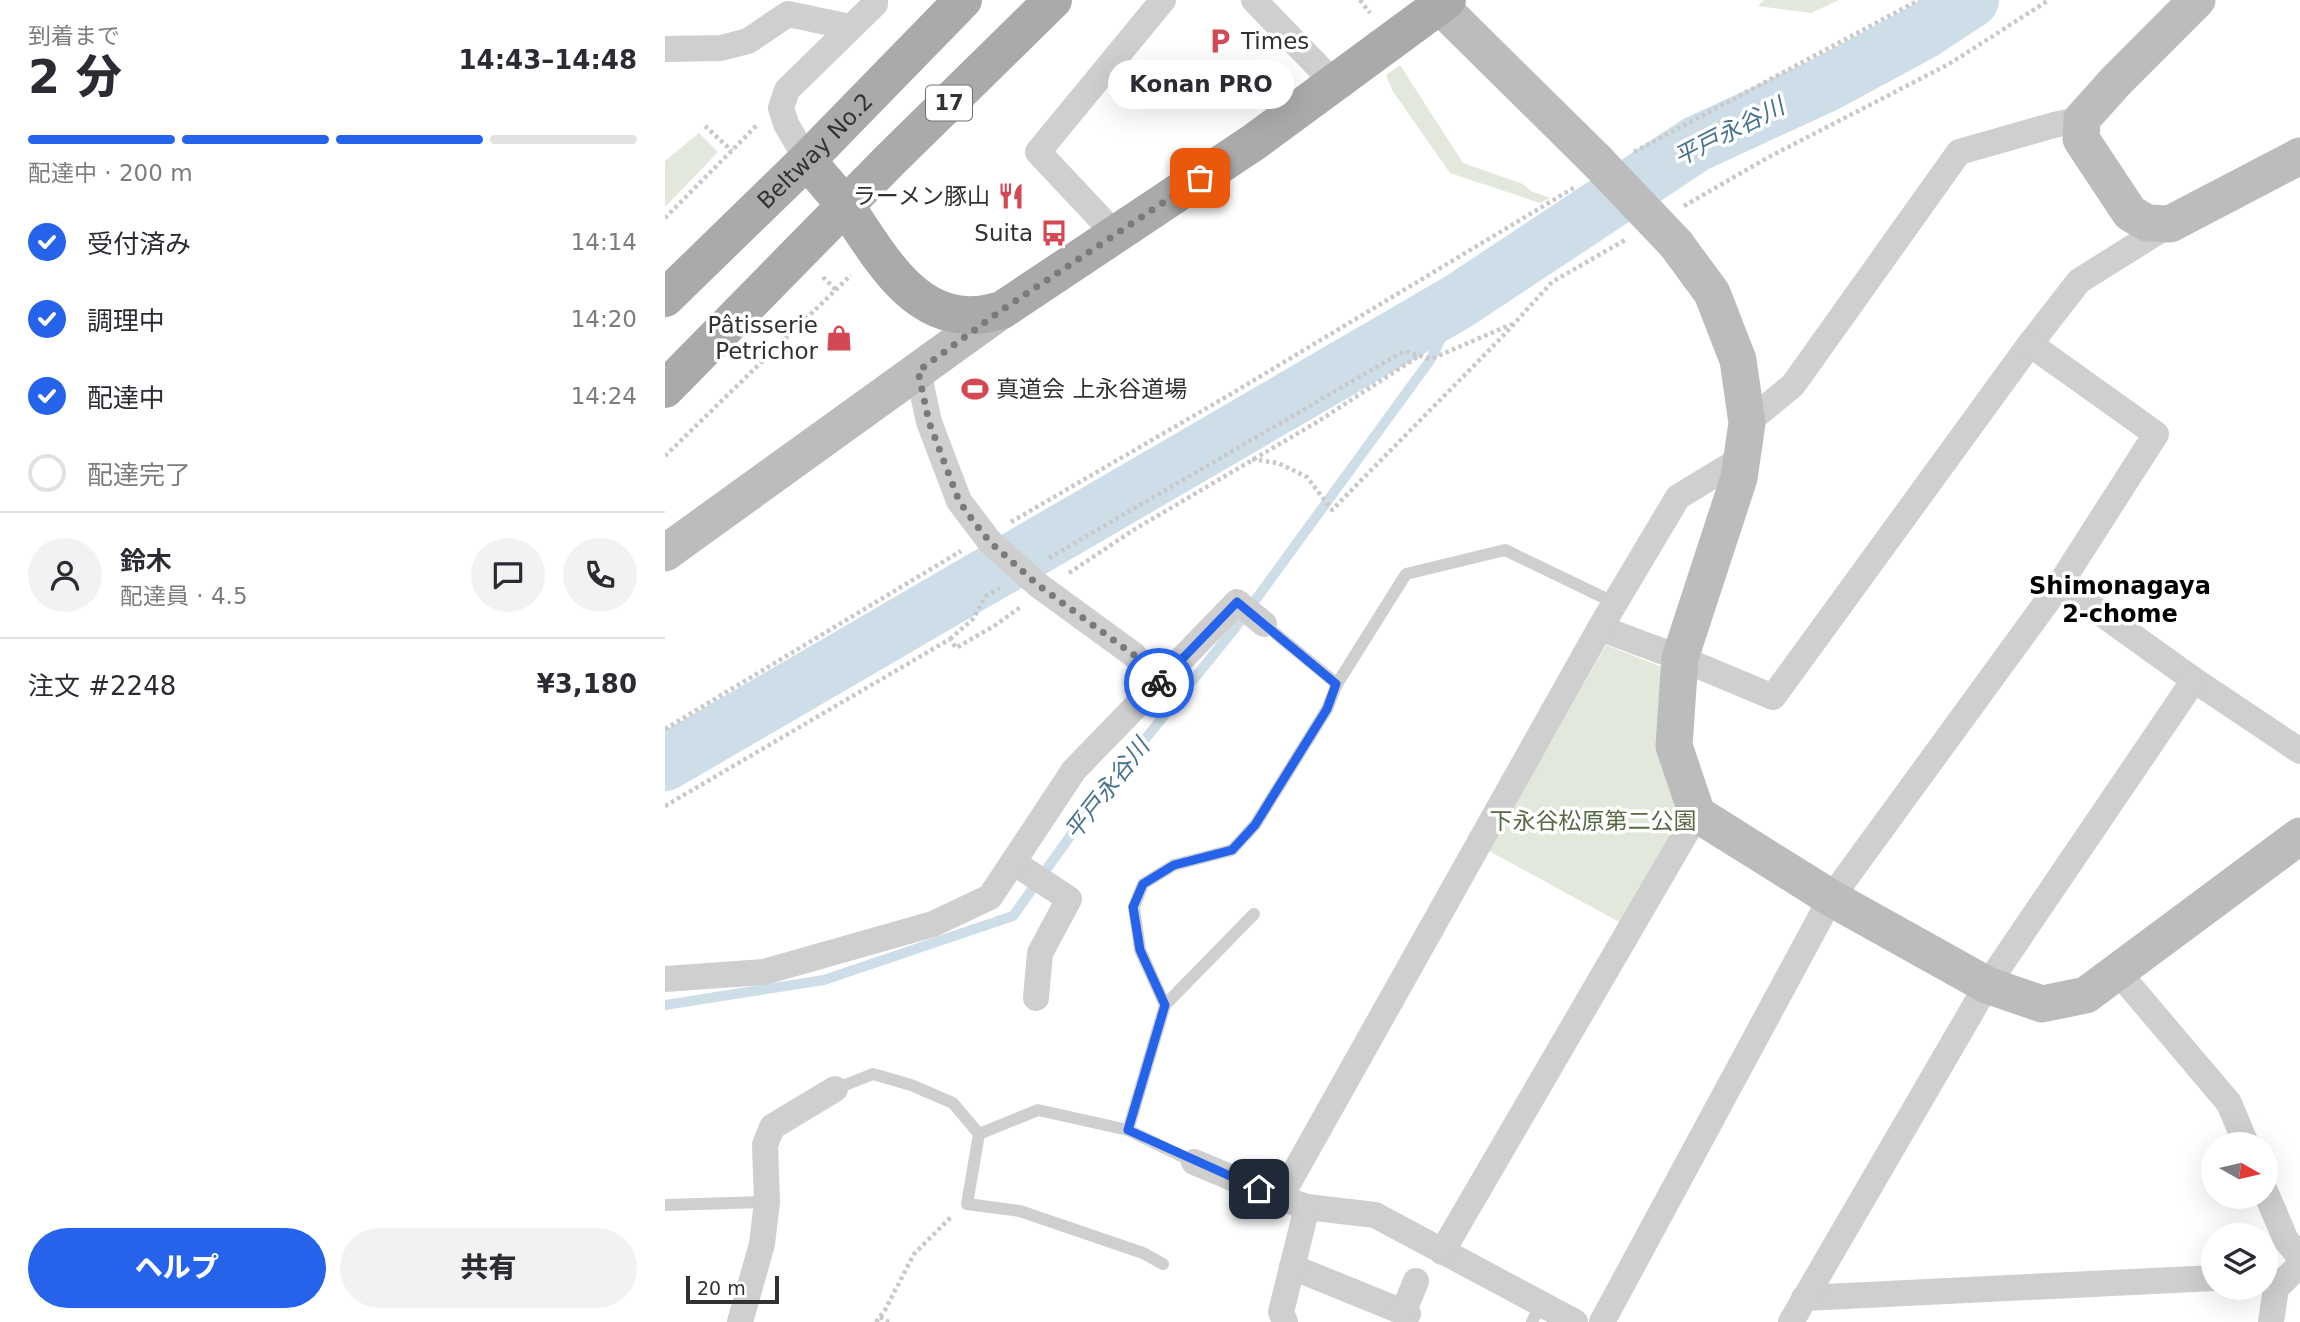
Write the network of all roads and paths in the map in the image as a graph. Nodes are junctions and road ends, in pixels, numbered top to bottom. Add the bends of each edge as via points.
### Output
1 (874, 0) edge
2 (963, 0) edge
3 (1053, 0) edge
4 (1163, 0) edge
5 (1254, 0) edge
6 (1919, 0) edge
7 (2197, 0) edge
8 (1441, 2) edge
9 (850, 27) junction
10 (665, 49) edge
11 (1334, 83) junction
12 (2082, 119) junction
13 (760, 122) dead end
14 (705, 126) dead end
15 (731, 151) junction
16 (2300, 156) edge
17 (807, 160) junction
18 (1599, 168) junction
19 (846, 207) junction
20 (665, 218) edge
21 (2170, 224) junction
22 (1115, 234) junction
23 (876, 251) junction
24 (665, 298) edge
25 (1002, 310) junction
26 (1516, 322) dead end
27 (2030, 344) junction
28 (918, 371) junction
29 (665, 389) edge
30 (1747, 423) junction
31 (665, 456) edge
32 (1742, 458) junction
33 (1252, 459) dead end
34 (1332, 510) dead end
35 (988, 539) junction
36 (665, 553) edge
37 (1040, 574) junction
38 (1008, 583) dead end
39 (2060, 584) junction
40 (1615, 603) junction
41 (1263, 624) joint
42 (1600, 628) junction
43 (950, 639) dead end
44 (1680, 658) junction
45 (2194, 680) junction
46 (1158, 684) junction
47 (1336, 684) junction
48 (665, 729) edge
49 (2300, 751) edge
50 (1697, 814) junction
51 (2300, 836) edge
52 (1020, 867) junction
53 (1831, 898) junction
54 (1254, 914) dead end
55 (2118, 972) junction
56 (665, 979) edge
57 (1987, 985) junction
58 (1036, 998) dead end
59 (1165, 1005) junction
60 (835, 1088) joint
61 (1128, 1130) junction
62 (2241, 1132) edge
63 (979, 1134) junction
64 (1194, 1162) joint
65 (1280, 1198) junction
66 (767, 1202) junction
67 (967, 1203) junction
68 (665, 1205) edge
69 (1307, 1206) junction
70 (2273, 1209) edge
71 (2300, 1257) edge
72 (1429, 1259) junction
73 (1163, 1265) dead end
74 (2300, 1265) edge
75 (1291, 1267) junction
76 (2201, 1279) edge
77 (2278, 1282) edge
78 (1804, 1298) junction
79 (2271, 1300) edge
80 (1536, 1313) edge
81 (880, 1317) junction
82 (740, 1322) edge
83 (876, 1322) edge
84 (889, 1322) edge
85 (1285, 1322) edge
86 (1575, 1322) edge
87 (1602, 1322) edge
88 (1791, 1322) edge
89 (2271, 1322) edge

1 - 9 street
2 - 17 main road, Beltway No.2 / 17
3 - 19 main road, 17
4 - 22 street via 1038,152
5 - 11 street
6 - 18 path
7 - 12 street
8 - 11 main road
8 - 18 street
9 - 10 street via 788,15 748,41 721,48
9 - 17 street via 787,90 781,108
11 - 22 main road
12 - 21 street via 2081,139 2130,214 2147,223
12 - 30 street via 1959,152 1793,385
13 - 15 path
14 - 15 path
15 - 20 path
16 - 21 street
17 - 19 main road
17 - 24 main road, Beltway No.2 / 17
18 - 30 street, bridge via 1676,244 1712,293 1738,360
18 - 35 path
19 - 23 main road
19 - 29 main road, 17
21 - 27 street via 2079,281
22 - 25 main road
23 - 25 main road via 909,291 930,304 976,316
23 - 31 path
25 - 28 street
26 - 37 path via 1431,359 1404,351
27 - 39 street via 2156,435
27 - 44 street via 1773,698
28 - 35 street via 929,422 959,501
28 - 36 street
30 - 32 street
32 - 40 street via 1678,498
32 - 44 street
33 - 34 path via 1278,463 1307,477
35 - 37 street, bridge
35 - 48 path
37 - 46 street via 1134,655
38 - 43 path via 986,596 972,619
39 - 45 street
39 - 53 street
40 - 42 street
40 - 47 lane via 1504,550 1406,574
41 - 46 street via 1237,602
41 - 47 lane
42 - 44 street
42 - 65 street
44 - 50 street via 1674,746
45 - 49 street
45 - 57 street
46 - 52 street via 1075,770
47 - 59 lane via 1327,709 1255,825 1232,850 1174,865 1143,884 1133,907 1140,950
50 - 53 street
50 - 72 street
51 - 55 street
52 - 56 street via 991,897 933,924 764,972
52 - 58 street via 1069,899 1040,953
53 - 57 street
53 - 87 street
54 - 59 lane
55 - 57 street via 2086,995 2042,1004
55 - 62 street via 2229,1103
57 - 78 street
59 - 61 lane
60 - 63 lane via 873,1074 911,1085 953,1102
60 - 66 street via 772,1127 765,1145
61 - 63 lane via 1038,1110
61 - 64 lane
63 - 67 lane
64 - 65 street
65 - 69 street
66 - 68 lane
66 - 82 street via 762,1244
67 - 73 lane via 1020,1211 1143,1253
67 - 81 path via 914,1254
69 - 72 street via 1375,1215
69 - 75 street
70 - 71 street via 2286,1240
72 - 75 street via 1405,1313
72 - 80 street
74 - 77 street
75 - 85 street via 1281,1312
76 - 78 street
78 - 88 street
79 - 89 street
80 - 86 street
81 - 83 path
81 - 84 path

